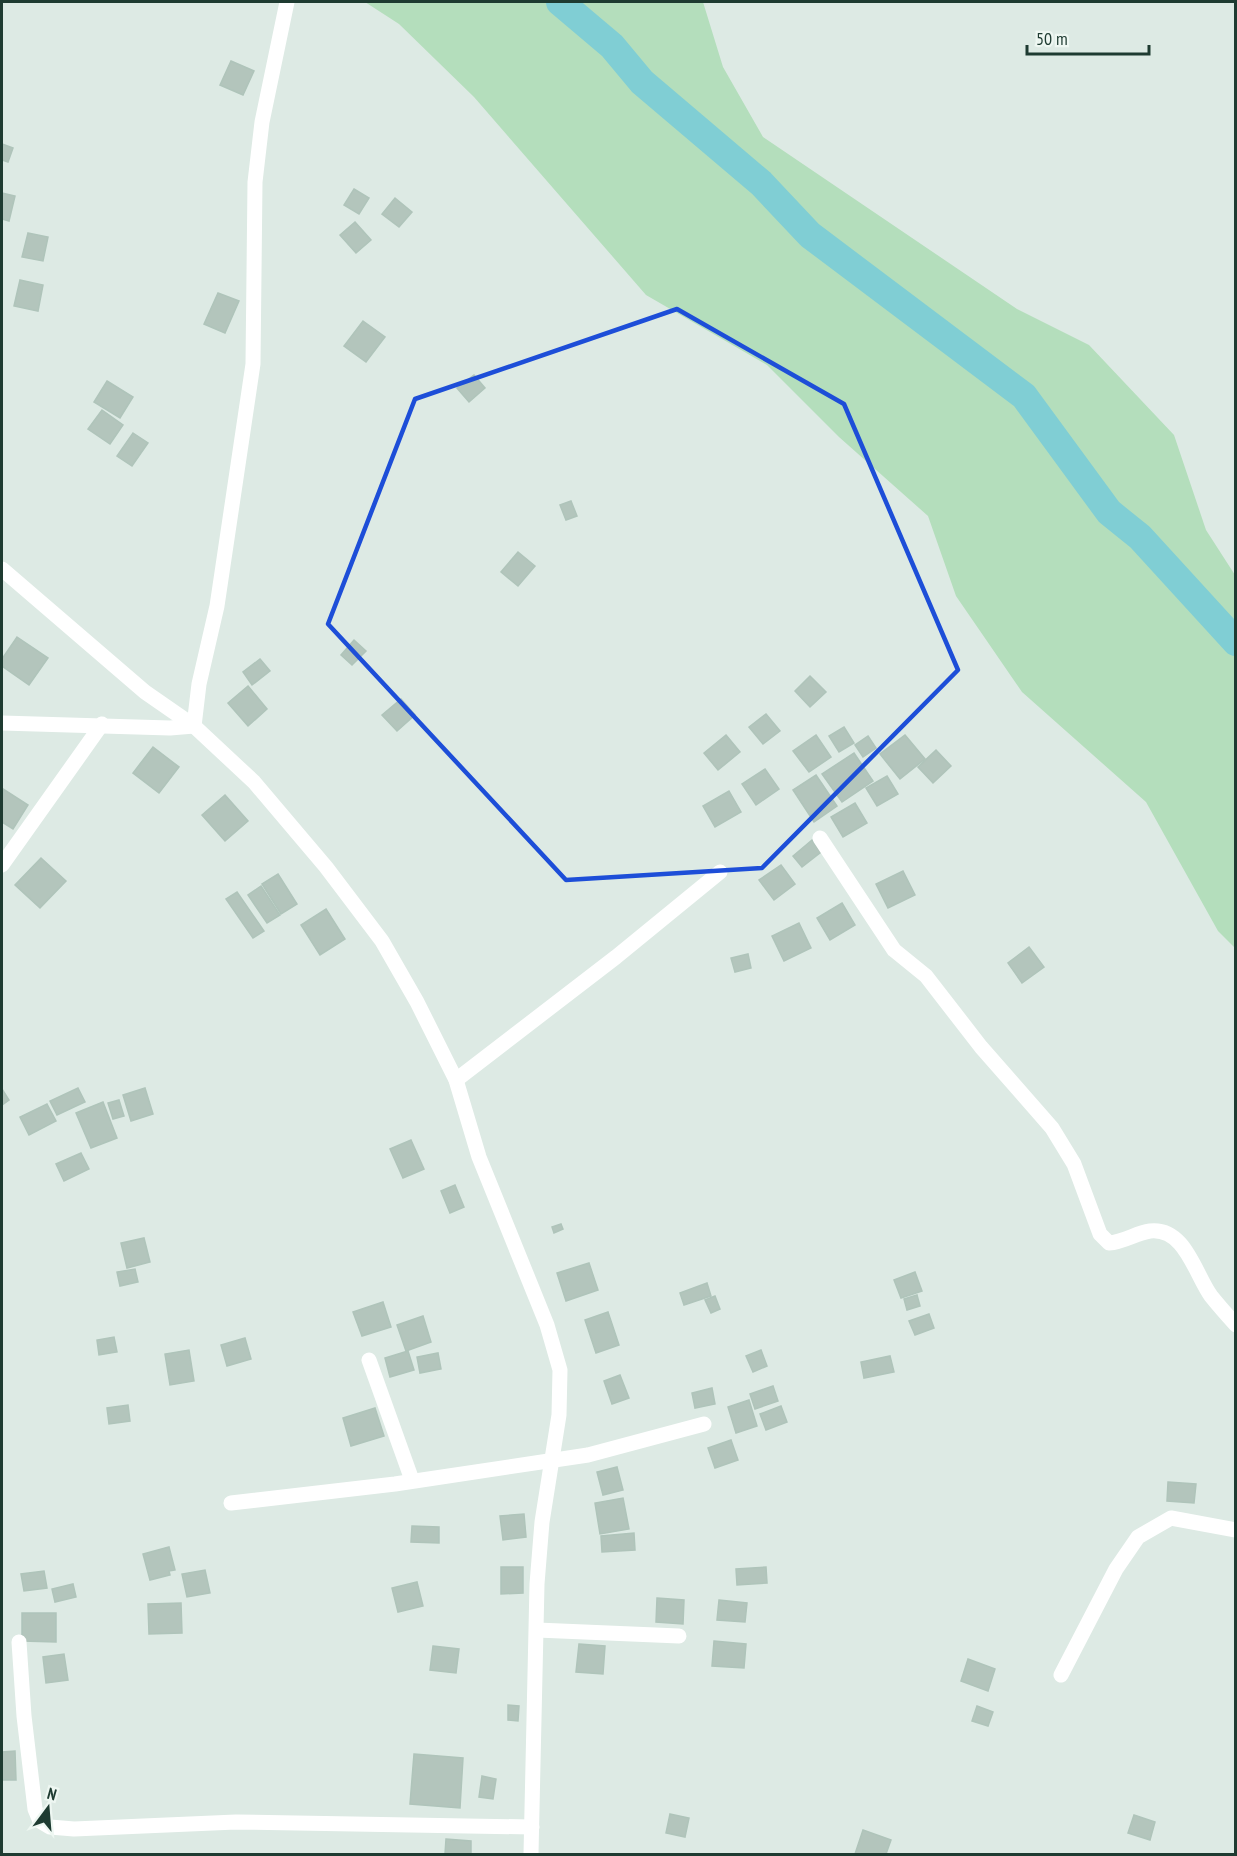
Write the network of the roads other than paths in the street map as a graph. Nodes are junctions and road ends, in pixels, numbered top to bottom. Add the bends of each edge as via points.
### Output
1 (286, 2) edge
2 (2, 569) edge
3 (2, 723) edge
4 (102, 724) junction
5 (194, 726) junction
6 (820, 838) dead end
7 (2, 865) edge
8 (720, 872) dead end
9 (456, 1080) junction
10 (1236, 1325) edge
11 (369, 1360) dead end
12 (704, 1424) dead end
13 (551, 1461) junction
14 (412, 1480) junction
15 (231, 1503) dead end
16 (1236, 1530) edge
17 (537, 1630) junction
18 (679, 1636) dead end
19 (19, 1642) dead end
20 (1061, 1675) dead end
21 (532, 1827) junction
22 (531, 1854) edge

1 - 5 street via 262,122 255,182 253,364 217,606
2 - 5 street via 136,684
3 - 4 street
4 - 5 street
4 - 7 street
5 - 9 street via 254,782 382,941
6 - 10 street via 894,950 926,976 1052,1128 1074,1164 1100,1234 1109,1243 1124,1242 1150,1231 1168,1234 1182,1245 1210,1294
8 - 9 street
9 - 13 street via 479,1157 547,1325 560,1370 559,1415
11 - 14 street
12 - 13 street
13 - 14 street
13 - 17 street via 537,1584
14 - 15 street
16 - 20 street via 1171,1518 1138,1537 1116,1569
17 - 18 street
17 - 21 street
19 - 21 street via 35,1809 40,1821 50,1827 99,1829 236,1822
21 - 22 street

